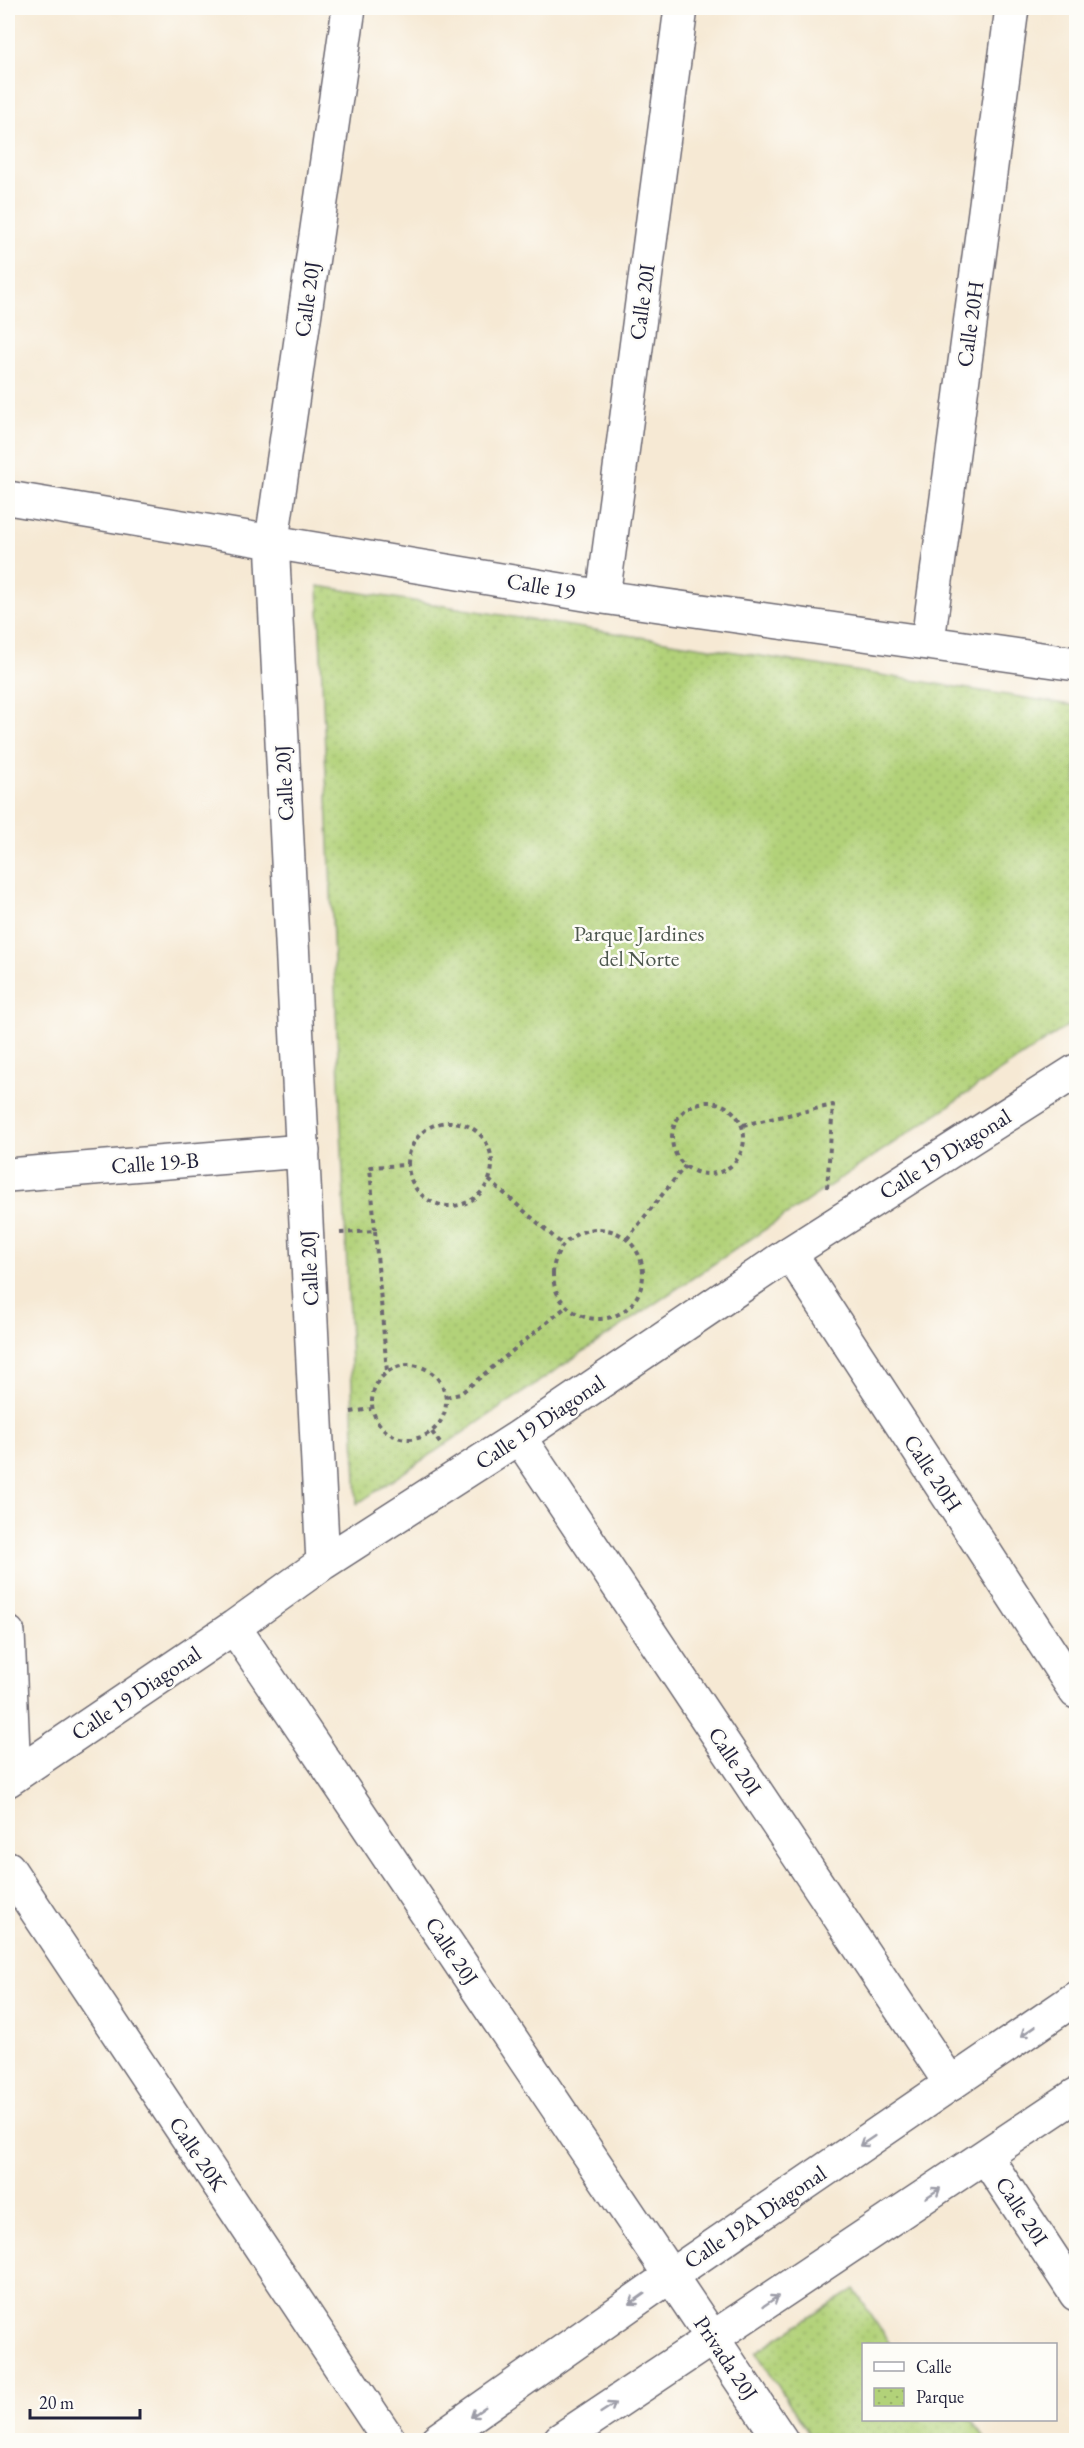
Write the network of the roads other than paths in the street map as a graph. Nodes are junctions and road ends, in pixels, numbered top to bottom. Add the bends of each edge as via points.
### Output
1 (349, 8) edge
2 (681, 8) edge
3 (1012, 8) edge
4 (8, 498) edge
5 (272, 540) junction
6 (603, 597) junction
7 (928, 641) junction
8 (1077, 664) edge
9 (1072, 1083) edge
10 (303, 1151) junction
11 (8, 1174) edge
12 (790, 1253) junction
13 (519, 1437) junction
14 (323, 1563) junction
15 (234, 1627) junction
16 (8, 1633) edge
17 (1077, 1692) edge
18 (11, 1778) edge
19 (8, 1868) edge
20 (1077, 1998) edge
21 (951, 2084) junction
22 (1077, 2096) edge
23 (986, 2157) junction
24 (670, 2276) junction
25 (1077, 2294) edge
26 (714, 2338) junction
27 (389, 2440) edge
28 (437, 2440) edge
29 (560, 2440) edge
30 (781, 2440) edge

1 - 5 street, Calle 20J
2 - 6 street, Calle 20I
3 - 7 street, Calle 20H
4 - 5 street, Calle 19
5 - 6 street, Calle 19
5 - 10 street, Calle 20J
6 - 7 street, Calle 19
7 - 8 street, Calle 19
9 - 12 street, Calle 19 Diagonal
10 - 11 street, Calle 19-B
10 - 14 street, Calle 20J
12 - 13 street, Calle 19 Diagonal
12 - 17 street, Calle 20H
13 - 14 street, Calle 19 Diagonal
13 - 21 street, Calle 20I
14 - 15 street, Calle 19 Diagonal
15 - 18 street, Calle 19 Diagonal
15 - 24 street, Calle 20J
16 - 18 street
19 - 27 street, Calle 20K
20 -> 21 street, Calle 19A Diagonal
21 -> 24 street, Calle 19A Diagonal
22 - 23 street
23 - 25 street, Calle 20I
26 -> 23 street
24 - 26 street, Privada 20J
24 -> 28 street, Calle 19A Diagonal
29 -> 26 street
26 - 30 street, Privada 20J

